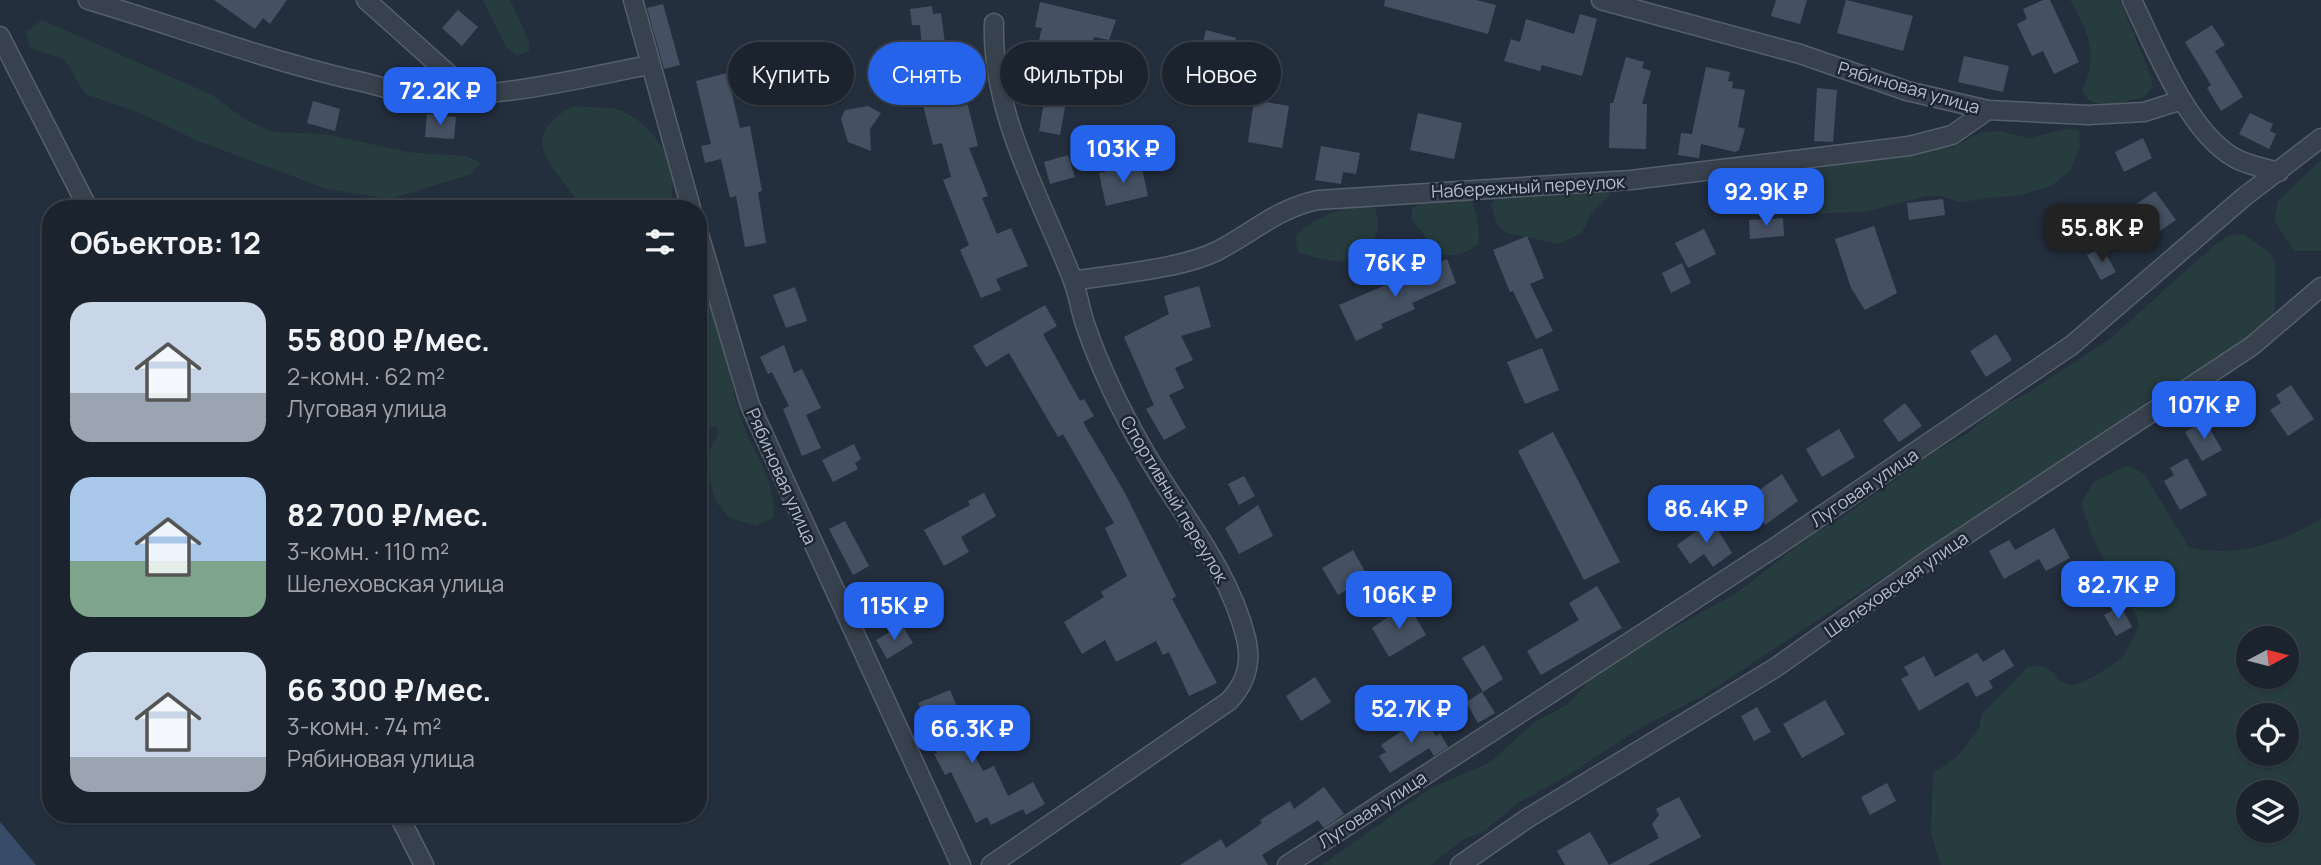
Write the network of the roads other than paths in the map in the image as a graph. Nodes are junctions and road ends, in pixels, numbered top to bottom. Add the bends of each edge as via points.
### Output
1 (88, 0) edge
2 (366, 0) edge
3 (633, 0) edge
4 (1601, 0) edge
5 (2132, 0) edge
6 (994, 23) dead end
7 (0, 36) edge
8 (649, 65) junction
9 (471, 94) junction
10 (2182, 100) junction
11 (1988, 110) junction
12 (2321, 138) edge
13 (2279, 172) junction
14 (84, 200) edge
15 (689, 200) edge
16 (707, 261) edge
17 (1073, 281) junction
18 (2321, 287) edge
19 (403, 823) edge
20 (424, 865) edge
21 (961, 865) edge
22 (991, 865) edge
23 (1287, 865) edge
24 (1460, 865) edge

1 - 9 street via 313,71 415,94
2 - 9 street
3 - 8 street
4 - 11 street, Рябиновая улица
5 - 10 street
6 - 17 street, Спортивный переулок via 999,88 1027,172
7 - 14 street
8 - 9 street via 530,90
8 - 15 street
10 - 11 street, Рябиновая улица via 2144,112 2088,115
10 - 13 street via 2208,135 2233,157
11 - 17 street, Набережный переулок via 1952,135 1909,146 1631,180 1318,200 1284,209 1197,259
12 - 13 street, Луговая улица
13 - 23 street, Луговая улица via 2073,345 1777,546
16 - 21 street, Рябиновая улица via 750,405
17 - 22 street, Спортивный переулок via 1119,404 1229,591 1247,640 1249,662 1237,692 1219,710
18 - 24 street, Шелеховская улица via 2252,346 1775,667 1528,818
19 - 20 street

